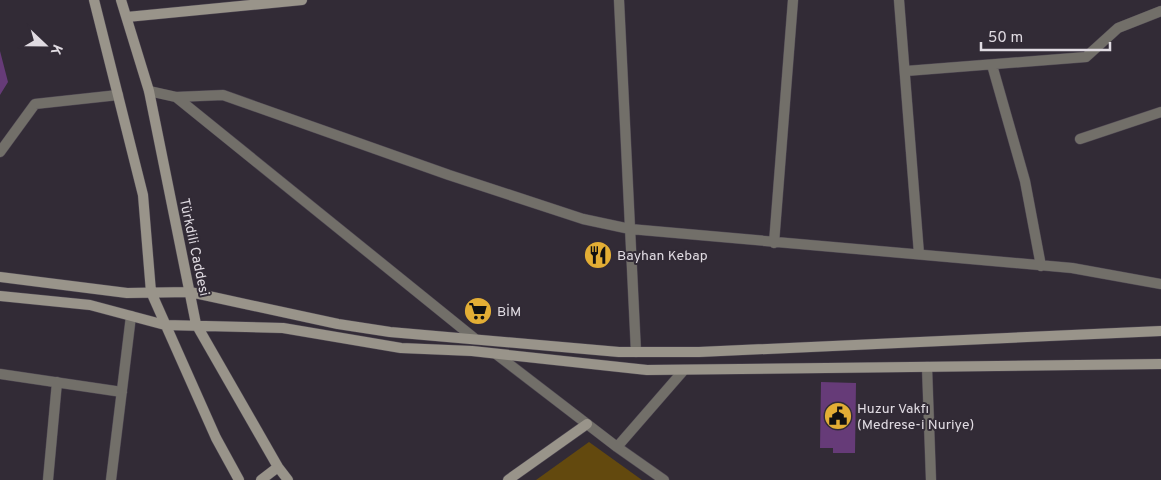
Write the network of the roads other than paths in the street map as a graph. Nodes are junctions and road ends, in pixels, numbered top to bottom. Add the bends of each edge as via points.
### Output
1 (94, 0) edge
2 (121, 0) edge
3 (302, 0) edge
4 (619, 0) edge
5 (793, 0) edge
6 (900, 0) edge
7 (1161, 11) edge
8 (127, 17) junction
9 (992, 65) junction
10 (906, 71) junction
11 (149, 91) junction
12 (118, 95) junction
13 (176, 97) junction
14 (1161, 112) edge
15 (1080, 139) dead end
16 (0, 152) edge
17 (630, 229) junction
18 (774, 243) junction
19 (919, 254) junction
20 (1042, 266) junction
21 (0, 277) edge
22 (1161, 284) edge
23 (151, 292) junction
24 (190, 292) junction
25 (0, 296) edge
26 (131, 316) junction
27 (196, 324) junction
28 (165, 325) junction
29 (1161, 331) edge
30 (474, 338) junction
31 (636, 352) junction
32 (496, 354) junction
33 (1161, 364) edge
34 (927, 367) junction
35 (684, 370) junction
36 (0, 374) edge
37 (57, 382) junction
38 (122, 392) junction
39 (587, 424) junction
40 (617, 447) junction
41 (278, 468) junction
42 (48, 480) edge
43 (111, 480) edge
44 (239, 480) edge
45 (261, 480) edge
46 (288, 480) edge
47 (508, 480) edge
48 (664, 480) edge
49 (931, 480) edge

1 - 12 main road
2 - 8 main road, Türkdili Caddesi
3 - 8 main road
4 - 17 street
5 - 18 street
6 - 10 street
7 - 9 street via 1118,28 1086,57
8 - 11 main road, Türkdili Caddesi
9 - 10 street
9 - 20 street via 1025,181
10 - 19 street
11 - 13 street
11 - 24 main road, Türkdili Caddesi
12 - 16 street via 35,104
12 - 23 main road via 143,195
13 - 17 street via 223,95 458,178 583,218
13 - 30 street
14 - 15 street
17 - 18 street
17 - 31 street
18 - 19 street
19 - 20 street
20 - 22 street
21 - 23 main road via 126,293
23 - 24 main road
23 - 28 main road
24 - 27 main road, Türkdili Caddesi
24 - 30 main road via 338,324 390,332
25 - 26 main road via 90,305
26 - 28 main road
26 - 38 street
27 - 28 main road
27 - 32 main road via 283,328 400,348
27 - 41 main road, Türkdili Caddesi
28 - 44 main road via 216,438
29 - 31 main road via 699,352
30 - 31 main road
32 - 35 main road via 647,370
32 - 39 street
33 - 34 main road
34 - 35 main road
34 - 49 street
35 - 40 street
36 - 37 street
37 - 38 street
37 - 42 street
38 - 43 street
39 - 40 street
39 - 47 main road
40 - 48 street
41 - 45 main road
41 - 46 main road, Türkdili Caddesi

